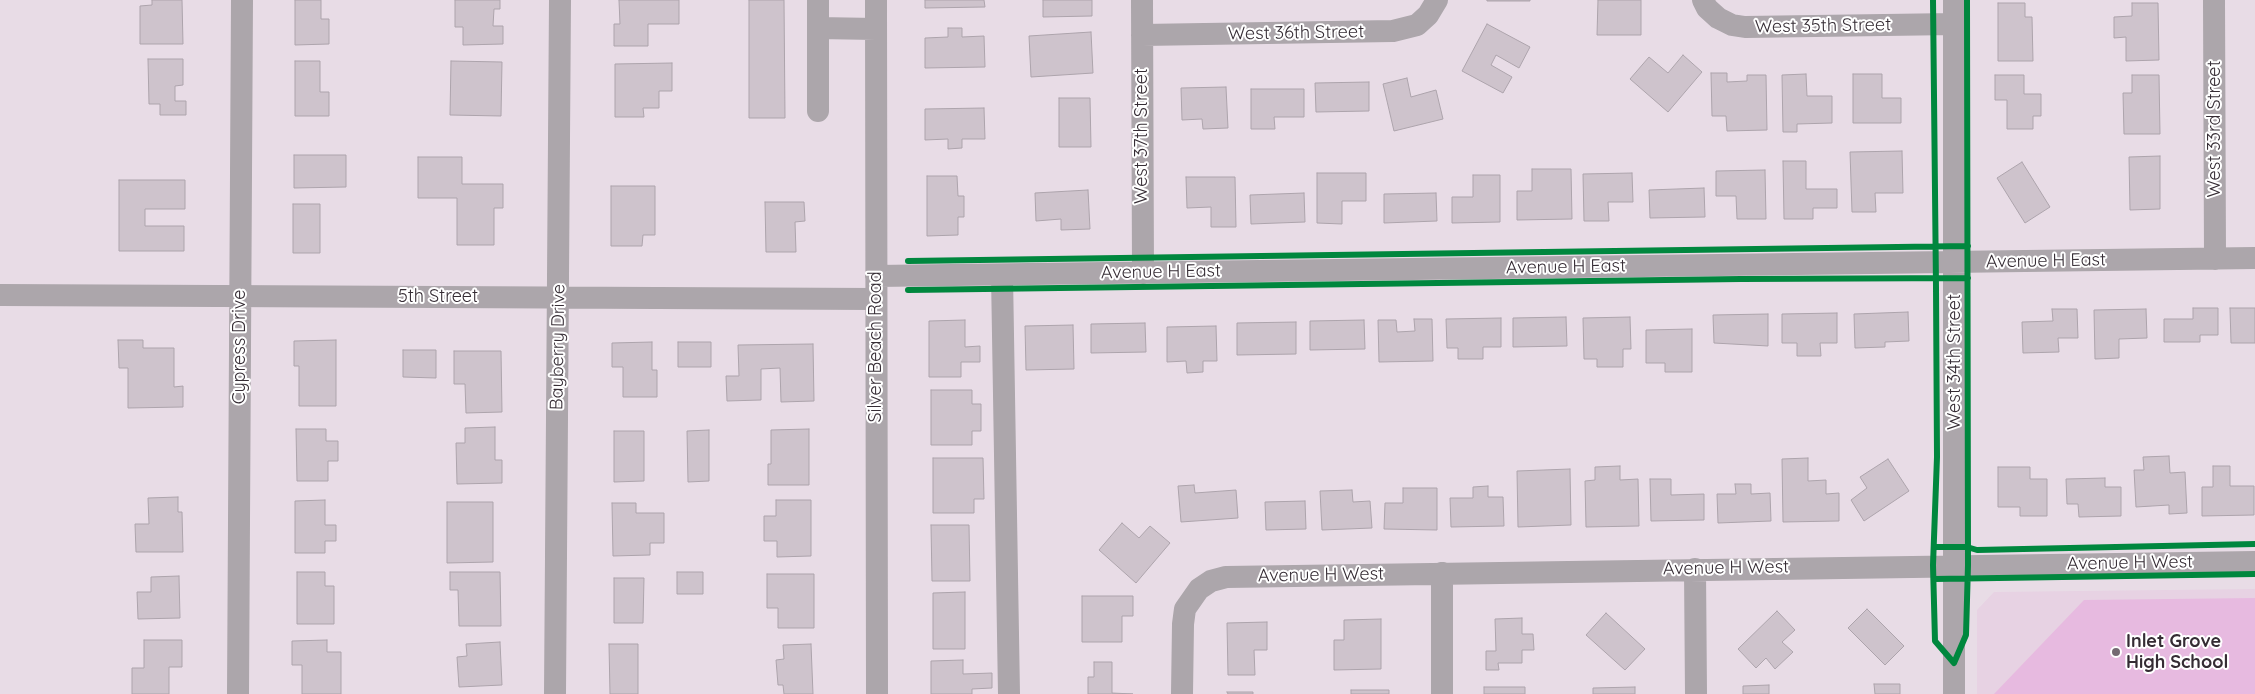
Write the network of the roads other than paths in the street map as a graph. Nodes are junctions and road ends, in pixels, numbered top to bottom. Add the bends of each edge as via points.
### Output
1 (242, 0) edge
2 (560, 0) edge
3 (818, 0) edge
4 (876, 0) edge
5 (1142, 0) edge
6 (1437, 0) edge
7 (1703, 0) edge
8 (1954, 0) edge
9 (2214, 0) edge
10 (1954, 24) junction
11 (818, 28) junction
12 (876, 29) junction
13 (1142, 35) junction
14 (818, 111) dead end
15 (2255, 258) edge
16 (2215, 259) junction
17 (1955, 262) junction
18 (1143, 273) junction
19 (1002, 274) junction
20 (876, 276) junction
21 (0, 295) edge
22 (240, 296) junction
23 (559, 298) junction
24 (876, 299) junction
25 (2255, 562) edge
26 (1955, 565) junction
27 (1696, 569) junction
28 (1442, 573) junction
29 (238, 694) edge
30 (555, 694) edge
31 (877, 694) edge
32 (1009, 694) edge
33 (1182, 694) edge
34 (1442, 694) edge
35 (1696, 694) edge
36 (1954, 694) edge

1 - 22 street, Cypress Drive
2 - 23 street, Bayberry Drive
3 - 11 street
4 - 12 street, Silver Beach Road
5 - 13 street, West 37th Street
6 - 13 street, West 36th Street via 1417,25 1393,31
7 - 10 street, West 35th Street via 1718,18 1745,27
8 - 10 street, West 34th Street
9 - 16 street, West 33rd Street
10 - 17 street, West 34th Street
11 - 12 street
11 - 14 street
12 - 20 street, Silver Beach Road
13 - 18 street, West 37th Street
15 - 16 street, Avenue H East
16 - 17 street, Avenue H East
17 - 18 street, Avenue H East
17 - 26 street, West 34th Street
18 - 19 street, Avenue H East
19 - 20 street, Avenue H East
19 - 32 street
20 - 24 street, Silver Beach Road
21 - 22 street, 5th Street
22 - 23 street, 5th Street
22 - 29 street, Cypress Drive
23 - 24 street, 5th Street
23 - 30 street, Bayberry Drive
24 - 31 street, Silver Beach Road
25 - 26 street, Avenue H West
26 - 27 street, Avenue H West
26 - 36 street, West 34th Street
27 - 28 street, Avenue H West
27 - 35 street
28 - 33 street, Avenue H West via 1226,577 1212,581 1199,589 1186,609
28 - 34 street

